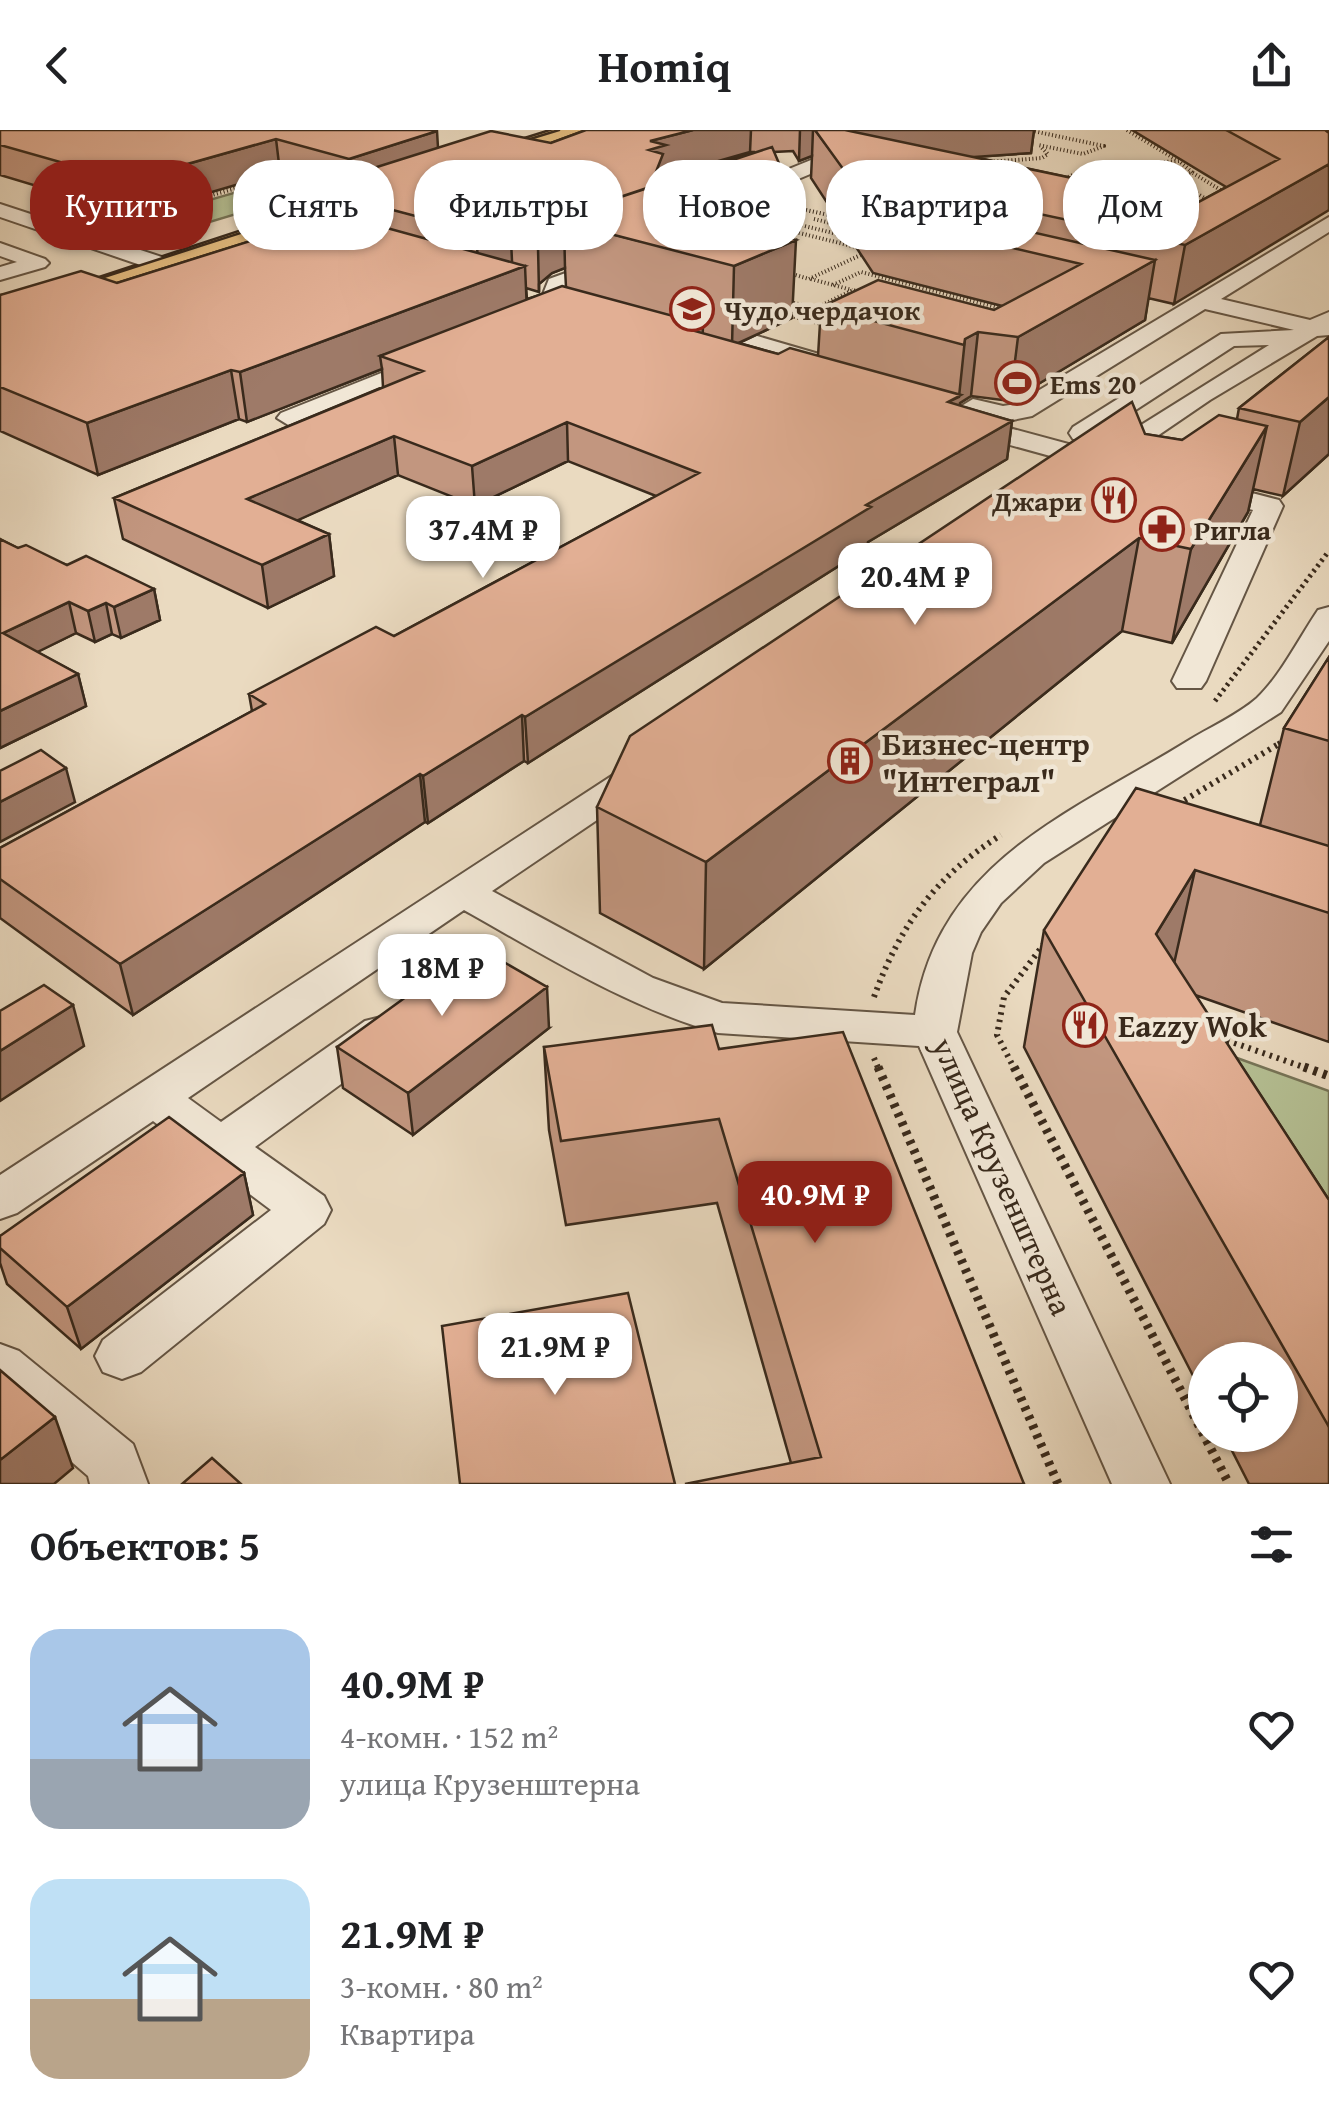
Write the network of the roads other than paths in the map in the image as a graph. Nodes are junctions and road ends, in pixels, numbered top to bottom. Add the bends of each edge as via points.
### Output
1 (566, 135) edge
2 (897, 136) edge
3 (486, 159) junction
4 (491, 160) edge
5 (806, 170) edge
6 (404, 179) edge
7 (394, 182) edge
8 (0, 210) edge
9 (1329, 222) edge
10 (233, 232) edge
11 (233, 238) edge
12 (0, 249) edge
13 (626, 256) edge
14 (137, 257) junction
15 (166, 266) junction
16 (0, 274) edge
17 (1208, 293) junction
18 (563, 298) edge
19 (0, 302) edge
20 (1146, 310) edge
21 (1176, 317) junction
22 (0, 321) edge
23 (1316, 328) edge
24 (446, 354) edge
25 (848, 380) joint
26 (290, 418) dead end
27 (1082, 433) edge
28 (1100, 462) junction
29 (1143, 471) edge
30 (1072, 481) edge
31 (1179, 481) edge
32 (1329, 617) edge
33 (1189, 681) dead end
34 (670, 754) edge
35 (1075, 827) junction
36 (1118, 840) edge
37 (464, 893) junction
38 (420, 1003) edge
39 (935, 1032) junction
40 (154, 1098) junction
41 (220, 1147) junction
42 (0, 1200) edge
43 (122, 1356) dead end
44 (0, 1368) edge
45 (119, 1484) edge
46 (1141, 1484) edge

1 - 3 main road
1 - 3 main road via 451,163
2 - 5 street
3 - 4 street
6 - 7 main road
8 - 14 street
9 - 17 street
10 - 14 main road
11 - 15 main road
12 - 16 street via 38,263
13 - 18 street via 557,284
14 - 15 street
14 - 19 main road
15 - 22 main road
17 - 21 street
17 - 23 street
20 - 21 street
21 - 28 street via 1023,411 948,409
23 - 27 street via 1229,339
23 - 28 street
24 - 26 street
25 - 25 street via 804,352 677,331
28 - 29 street
28 - 30 street
31 - 33 street via 1269,506
32 - 35 street, улица Крузенштерна via 1268,706
34 - 37 street
35 - 36 street
35 - 39 street, улица Крузенштерна via 1002,878 968,916 941,976
37 - 39 street via 638,988 718,1018
37 - 40 street
38 - 41 street
39 - 46 street, улица Крузенштерна
40 - 41 street
40 - 42 street
41 - 43 street via 306,1210
44 - 45 street via 113,1462

